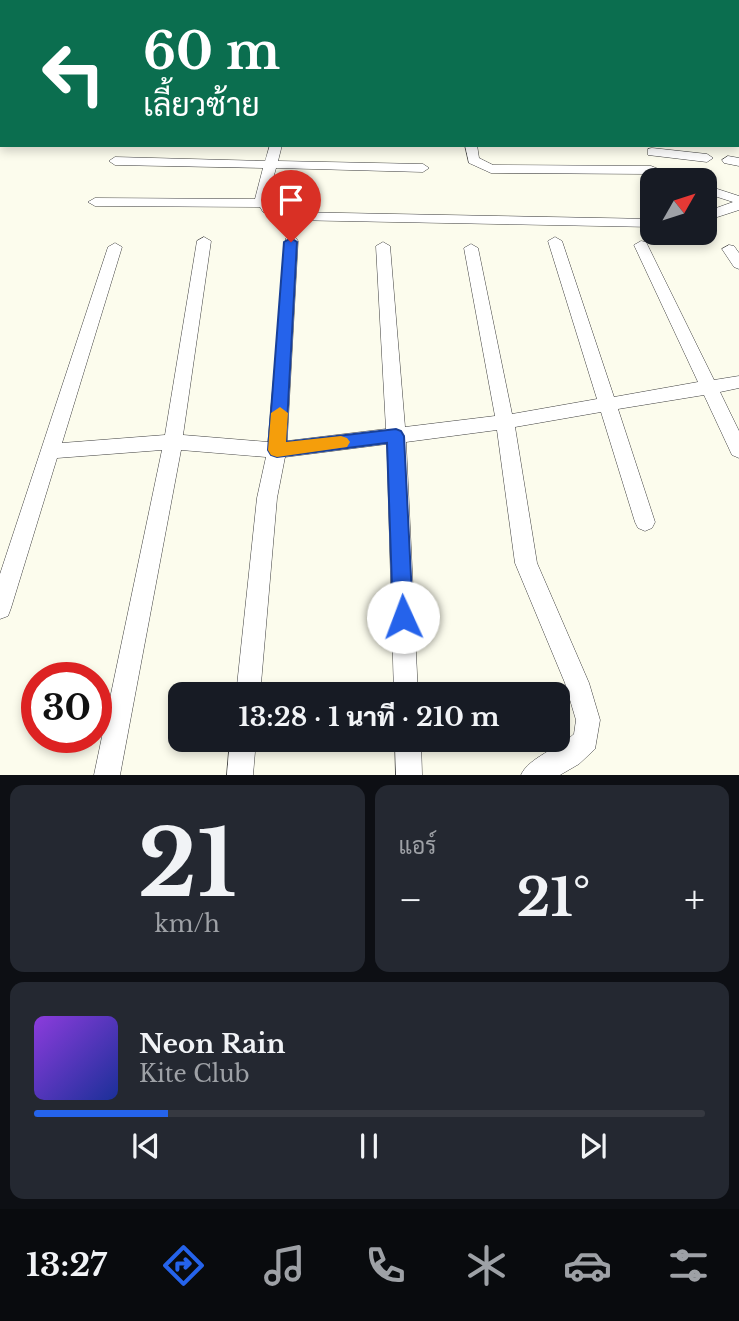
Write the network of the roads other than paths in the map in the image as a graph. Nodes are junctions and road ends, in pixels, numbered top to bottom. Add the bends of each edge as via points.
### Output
1 (275, 147) edge
2 (471, 147) edge
3 (652, 149) edge
4 (707, 158) dead end
5 (115, 161) dead end
6 (269, 163) junction
7 (423, 168) dead end
8 (651, 168) edge
9 (640, 170) edge
10 (718, 194) edge
11 (95, 202) dead end
12 (739, 202) edge
13 (262, 203) junction
14 (718, 211) edge
15 (640, 223) edge
16 (204, 242) dead end
17 (291, 242) dead end
18 (555, 242) dead end
19 (641, 245) edge
20 (383, 246) dead end
21 (116, 247) dead end
22 (471, 248) dead end
23 (729, 249) dead end
24 (739, 264) edge
25 (739, 382) edge
26 (710, 386) junction
27 (609, 403) junction
28 (505, 422) junction
29 (396, 436) junction
30 (173, 442) junction
31 (277, 450) junction
32 (739, 450) edge
33 (51, 451) junction
34 (646, 522) dead end
35 (0, 608) edge
36 (249, 682) edge
37 (405, 682) edge
38 (242, 752) edge
39 (408, 752) edge
40 (107, 775) edge
41 (240, 775) edge
42 (409, 775) edge
43 (534, 775) edge

1 - 6 street
2 - 9 street via 474,160 491,169
3 - 4 street
3 - 8 street
5 - 6 street
6 - 7 street
6 - 13 street
10 - 12 street
11 - 13 street
12 - 14 street
13 - 15 street via 289,216
16 - 30 street
17 - 31 street
18 - 27 street
19 - 26 street
20 - 29 street
21 - 33 street
22 - 28 street
23 - 24 street
25 - 26 street
26 - 27 street
26 - 32 street
27 - 28 street
27 - 34 street
28 - 29 street
28 - 43 street via 526,564 588,720 586,740 570,755
29 - 31 street
29 - 37 street
30 - 31 street
30 - 33 street
30 - 40 street
31 - 36 street via 267,498
33 - 35 street
38 - 41 street
39 - 42 street

